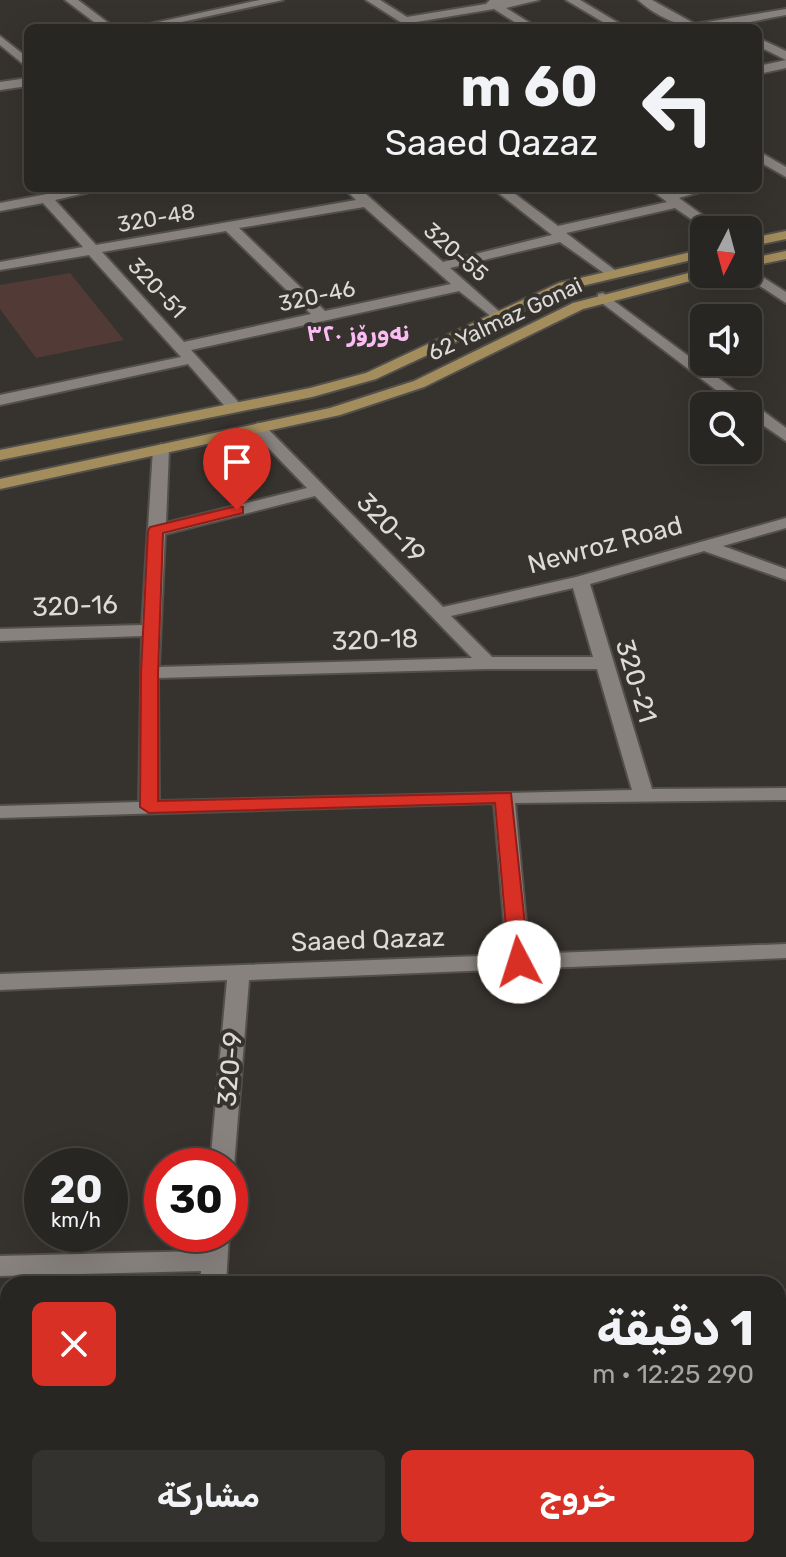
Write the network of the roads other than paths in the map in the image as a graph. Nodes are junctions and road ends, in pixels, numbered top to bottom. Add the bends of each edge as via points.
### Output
1 (71, 0) edge
2 (277, 0) edge
3 (372, 0) edge
4 (533, 0) edge
5 (572, 0) edge
6 (644, 0) edge
7 (491, 3) edge
8 (782, 15) edge
9 (406, 20) junction
10 (104, 24) edge
11 (157, 24) edge
12 (412, 24) edge
13 (525, 24) edge
14 (614, 24) edge
15 (686, 24) edge
16 (739, 24) edge
17 (0, 39) edge
18 (762, 43) edge
19 (786, 56) edge
20 (24, 60) edge
21 (786, 64) edge
22 (773, 67) junction
23 (762, 69) edge
24 (786, 76) edge
25 (24, 83) edge
26 (0, 86) edge
27 (762, 157) edge
28 (786, 169) edge
29 (762, 177) edge
30 (78, 192) edge
31 (356, 192) edge
32 (504, 192) edge
33 (667, 196) edge
34 (46, 198) junction
35 (367, 202) junction
36 (0, 207) edge
37 (696, 216) edge
38 (230, 227) junction
39 (559, 234) junction
40 (786, 235) edge
41 (762, 240) edge
42 (93, 252) junction
43 (786, 255) edge
44 (690, 256) edge
45 (762, 260) edge
46 (0, 266) edge
47 (438, 267) junction
48 (611, 274) junction
49 (690, 276) edge
50 (762, 282) edge
51 (461, 286) junction
52 (603, 297) junction
53 (786, 299) edge
54 (497, 317) junction
55 (323, 318) junction
56 (449, 340) junction
57 (187, 353) junction
58 (483, 353) junction
59 (729, 392) edge
60 (0, 400) edge
61 (235, 408) junction
62 (778, 422) edge
63 (258, 428) junction
64 (786, 436) edge
65 (161, 449) junction
66 (0, 455) edge
67 (0, 484) edge
68 (319, 490) junction
69 (786, 523) edge
70 (156, 531) junction
71 (703, 545) junction
72 (786, 575) edge
73 (580, 581) junction
74 (437, 614) junction
75 (151, 630) junction
76 (0, 635) edge
77 (487, 663) junction
78 (603, 663) junction
79 (149, 673) junction
80 (786, 794) edge
81 (644, 796) junction
82 (504, 797) junction
83 (149, 807) junction
84 (0, 812) edge
85 (786, 951) edge
86 (519, 962) junction
87 (239, 972) junction
88 (0, 982) edge
89 (224, 1148) edge
90 (215, 1252) edge
91 (0, 1266) edge
92 (213, 1273) edge

1 - 10 street
2 - 11 street
3 - 9 street
4 - 7 street
5 - 14 street
6 - 15 street
7 - 9 street
7 - 13 street
8 - 16 street
9 - 12 street
17 - 20 street
18 - 19 street
21 - 22 street
22 - 23 street
22 - 24 street
25 - 26 street
27 - 28 street
28 - 29 street
30 - 34 street
31 - 35 street, 320-55
32 - 39 street
33 - 37 street
33 - 39 street
34 - 36 street
34 - 42 street, 320-51
35 - 38 street, 320-48
35 - 47 street, 320-55
38 - 42 street, 320-48
38 - 55 street
39 - 47 street
39 - 48 street
40 - 41 main road
42 - 46 street, 320-48
42 - 57 street, 320-51
43 - 45 main road
44 - 48 main road, 62 Yalmaz Gonai
47 - 51 street, 320-55
48 - 54 main road, 62 Yalmaz Gonai via 564,286
49 - 52 main road, 62 Yalmaz Gonai
50 - 53 street
51 - 54 street, 320-55
51 - 55 street, 320-46
52 - 58 main road, 62 Yalmaz Gonai
52 - 59 street
54 - 56 main road, 62 Yalmaz Gonai
55 - 57 street, 320-46
56 - 58 main road
56 - 61 main road, 62 Yalmaz Gonai via 371,376
57 - 60 street, 320-46
57 - 61 street, 320-51
58 - 63 main road, 62 Yalmaz Gonai via 419,384 334,412
61 - 66 main road, 62 Yalmaz Gonai
62 - 64 street
63 - 65 main road, 62 Yalmaz Gonai
63 - 68 street, 320-19
65 - 67 main road, 62 Yalmaz Gonai
65 - 70 street
68 - 70 street
68 - 74 street, 320-19
69 - 71 street, Newroz Road
70 - 75 street
71 - 72 street
71 - 73 street, Newroz Road
73 - 74 street, Newroz Road
73 - 78 street, 320-21
74 - 77 street, 320-19
75 - 76 street, 320-16
75 - 79 street
77 - 78 street, 320-18
77 - 79 street, 320-18
78 - 81 street, 320-21
79 - 83 street
80 - 81 street
81 - 82 street
82 - 83 street
82 - 86 street
83 - 84 street
85 - 86 street, Saaed Qazaz
86 - 87 street, Saaed Qazaz
87 - 88 street, Saaed Qazaz
87 - 89 street, 320-9
90 - 92 street
91 - 92 street

